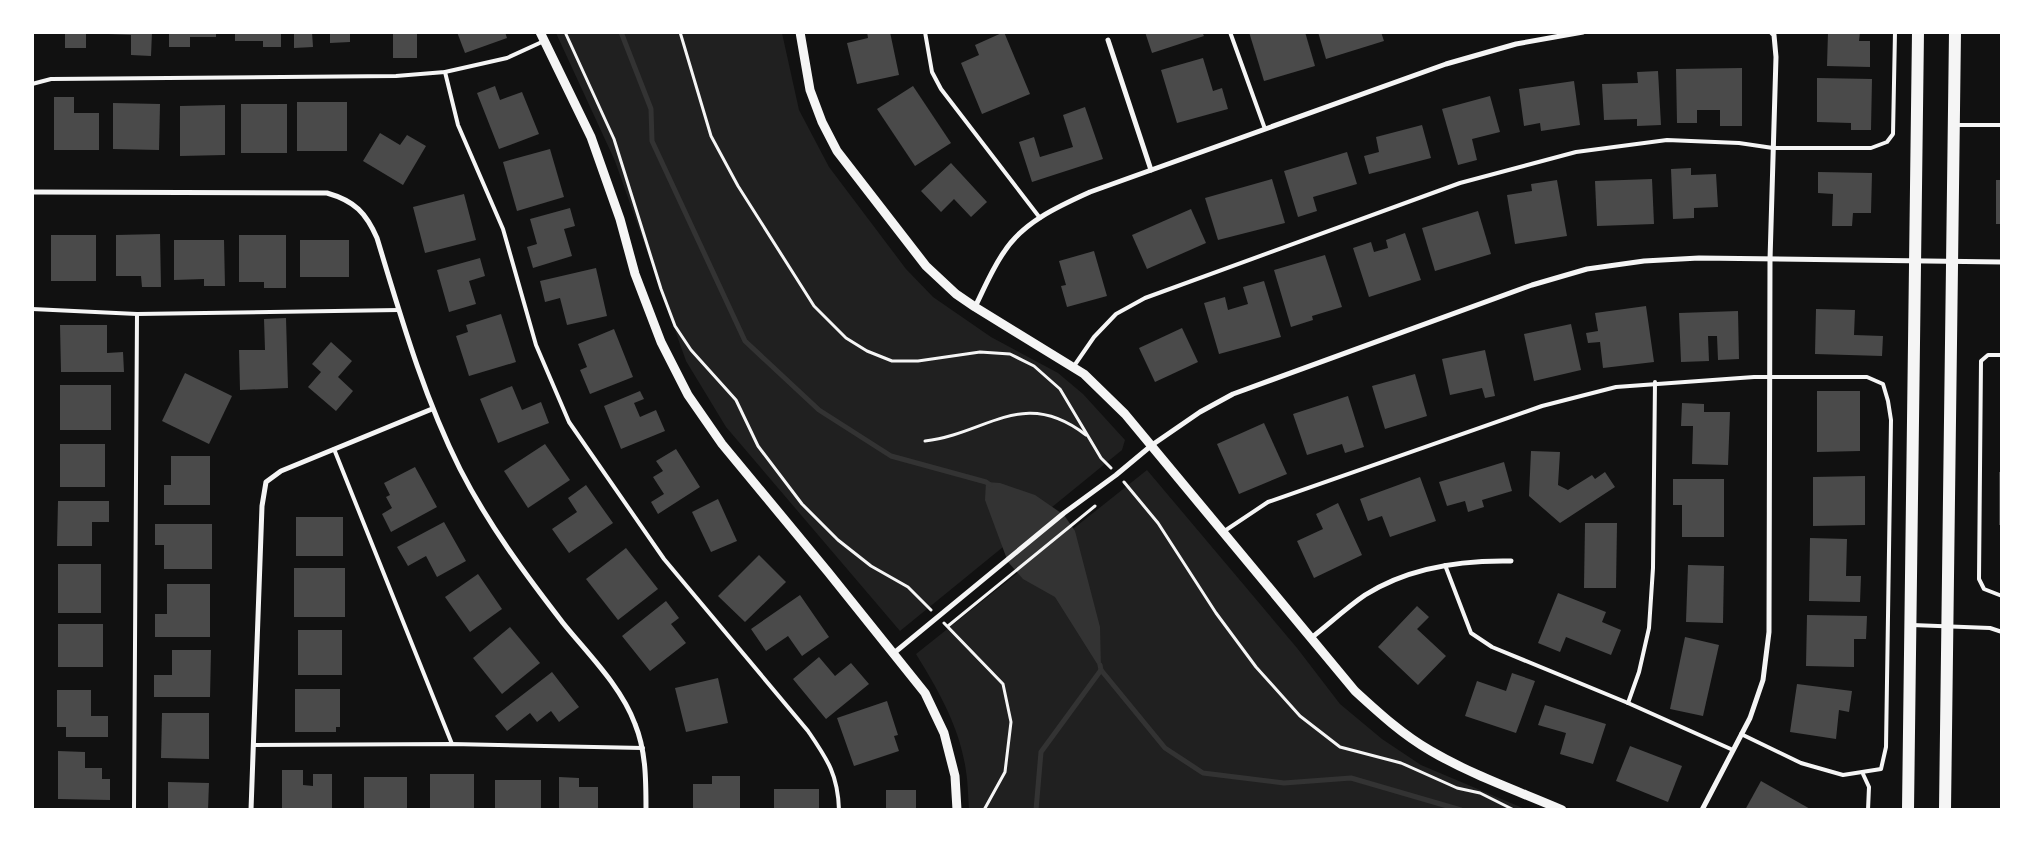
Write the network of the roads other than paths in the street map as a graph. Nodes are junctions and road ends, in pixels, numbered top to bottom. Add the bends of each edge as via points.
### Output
1 (800, 32) edge
2 (925, 32) edge
3 (1230, 32) edge
4 (1583, 32) edge
5 (1771, 32) edge
6 (1895, 32) edge
7 (1918, 32) edge
8 (1955, 32) edge
9 (542, 37) edge
10 (1108, 40) dead end
11 (445, 72) junction
12 (32, 84) edge
13 (1954, 125) junction
14 (2002, 125) edge
15 (1265, 129) junction
16 (1773, 148) junction
17 (1151, 170) junction
18 (32, 192) edge
19 (1040, 218) junction
20 (1770, 260) junction
21 (1914, 260) junction
22 (1952, 260) junction
23 (2002, 262) edge
24 (975, 307) junction
25 (32, 310) edge
26 (399, 310) junction
27 (137, 314) junction
28 (2002, 355) edge
29 (1074, 367) junction
30 (1770, 376) junction
31 (1655, 382) junction
32 (432, 409) junction
33 (1152, 445) junction
34 (334, 449) junction
35 (1222, 533) junction
36 (1511, 561) dead end
37 (1445, 564) junction
38 (2002, 596) edge
39 (1910, 625) junction
40 (1948, 625) junction
41 (2002, 632) edge
42 (1311, 638) junction
43 (894, 653) junction
44 (1628, 703) junction
45 (1741, 734) junction
46 (452, 744) junction
47 (253, 745) junction
48 (643, 748) junction
49 (1732, 750) junction
50 (1863, 774) junction
51 (134, 810) edge
52 (251, 810) edge
53 (646, 810) edge
54 (839, 810) edge
55 (957, 810) edge
56 (1562, 810) edge
57 (1702, 810) edge
58 (1868, 810) edge
59 (1908, 810) edge
60 (1945, 810) edge

1 - 24 street via 810,90 838,151 926,266
2 - 19 lane via 932,72 941,89
3 - 15 lane
4 - 15 street via 1516,44 1446,64
5 - 16 street via 1776,58
6 - 16 lane via 1893,134 1887,142 1871,148
7 - 21 main road
8 - 13 main road
9 - 11 lane via 507,58
9 - 43 street via 591,137 620,219 635,274 661,342 688,395 722,444
10 - 17 street
11 - 12 lane via 396,76 51,79
11 - 54 lane via 458,125 503,229 536,345 569,422 664,559 813,738 828,760 839,787
13 - 14 lane
13 - 22 main road
15 - 17 street
16 - 20 street
16 - 29 lane via 1667,140 1576,152 1460,182 1145,298 1116,314 1094,337
17 - 19 street via 1090,192
18 - 26 street via 328,193 339,196 359,208 369,219
19 - 24 street via 1004,250
20 - 21 street
20 - 30 street
20 - 33 street via 1699,258 1644,261 1587,269 1532,284 1233,394
21 - 22 street
21 - 39 main road
22 - 23 street
22 - 40 main road
24 - 29 street
25 - 27 lane
26 - 27 lane
26 - 32 street
27 - 51 lane
28 - 38 lane via 1988,355 1981,361 1979,579 1984,589
29 - 33 street via 1125,414
30 - 31 lane
30 - 45 street via 1769,632 1763,680
30 - 50 lane via 1867,377 1882,384 1888,401 1891,420 1886,747 1881,769
31 - 35 lane via 1616,386 1542,406 1268,502
31 - 44 lane via 1653,568 1649,628
32 - 34 street
32 - 48 street via 460,470 497,534 620,694
33 - 35 street
33 - 43 street
34 - 46 lane
34 - 47 street via 281,470 266,482 262,506
35 - 42 street
36 - 37 street
37 - 42 street via 1396,580 1365,595
37 - 44 lane via 1470,633 1492,647
39 - 40 lane
39 - 59 main road
40 - 41 lane
40 - 60 main road
42 - 56 street via 1355,691 1394,726 1476,773
43 - 55 street via 925,693 944,733 955,776
44 - 49 lane
45 - 49 street
45 - 50 lane via 1801,763 1843,775
46 - 47 lane
46 - 48 lane
47 - 52 street
48 - 53 street
49 - 57 street
50 - 58 lane via 1869,787

